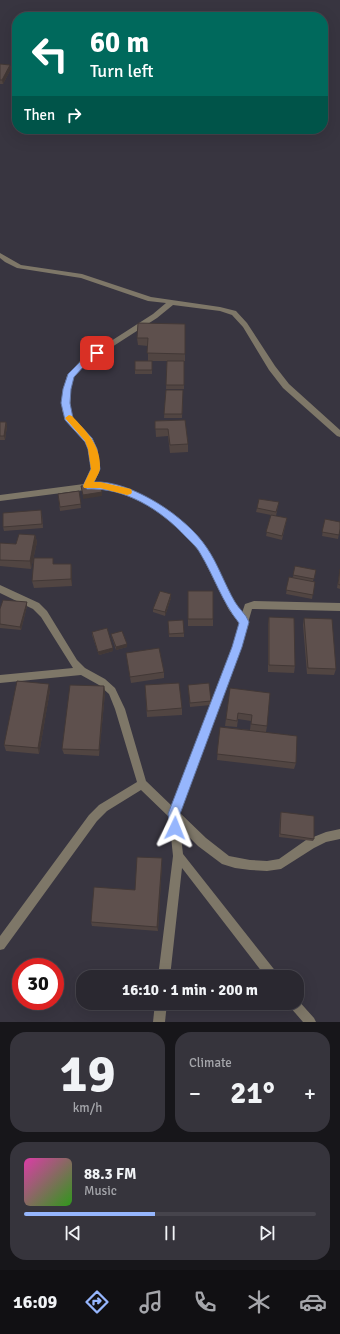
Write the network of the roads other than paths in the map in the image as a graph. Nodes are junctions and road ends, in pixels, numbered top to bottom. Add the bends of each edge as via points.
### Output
1 (0, 255) edge
2 (171, 303) junction
3 (340, 434) edge
4 (87, 486) junction
5 (0, 498) edge
6 (0, 589) edge
7 (340, 607) edge
8 (244, 622) junction
9 (82, 671) junction
10 (0, 679) edge
11 (142, 784) junction
12 (174, 814) junction
13 (340, 834) edge
14 (178, 856) junction
15 (0, 945) edge
16 (165, 970) edge
17 (268, 970) edge
18 (160, 1010) edge
19 (300, 1010) edge
20 (159, 1022) edge
21 (310, 1022) edge

1 - 2 street via 19,267 82,276 150,299
2 - 3 street via 234,313 286,386
2 - 4 street via 82,364 71,376 67,389 66,410 69,420 89,440 95,460 96,469
4 - 5 street
4 - 8 street via 100,485 133,494 156,506 179,524 203,550 232,607
6 - 9 street via 36,606 44,614 74,663
7 - 8 street via 254,605 248,607
8 - 12 street
9 - 10 street
9 - 11 street via 102,682 112,692 120,709
11 - 12 street
11 - 15 street via 93,818
12 - 13 street via 192,833 226,860 250,865 281,864 310,844
12 - 14 street
14 - 16 street
14 - 17 street
18 - 20 street
19 - 21 street

